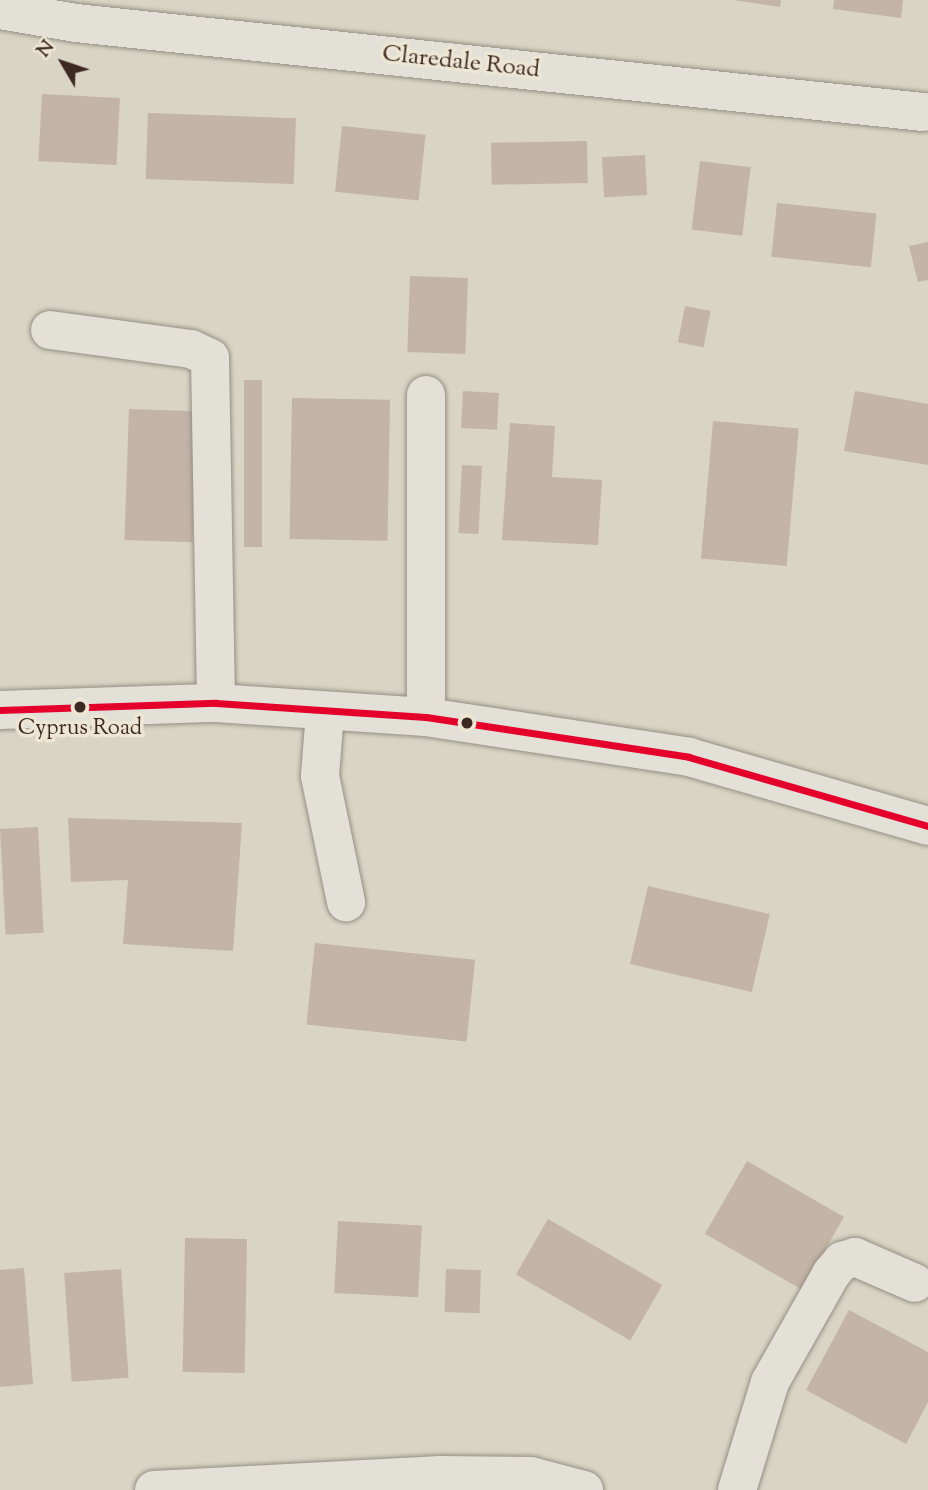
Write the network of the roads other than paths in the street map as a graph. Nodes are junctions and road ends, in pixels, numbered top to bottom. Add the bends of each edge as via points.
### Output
1 (0, 10) edge
2 (923, 112) dead end
3 (50, 330) dead end
4 (426, 395) dead end
5 (216, 702) junction
6 (0, 710) edge
7 (325, 712) junction
8 (426, 717) junction
9 (928, 826) edge
10 (346, 902) dead end
11 (915, 1283) dead end
12 (154, 1490) edge
13 (584, 1490) edge
14 (737, 1490) edge

1 - 2 street, Claredale Road via 90,24
3 - 5 street via 191,349 210,358
4 - 8 street
5 - 6 street
5 - 7 street
7 - 8 street
7 - 10 street via 320,776
8 - 9 street via 689,758
11 - 14 street via 855,1256 842,1261 795,1329 770,1382
12 - 13 street via 441,1475 531,1476

